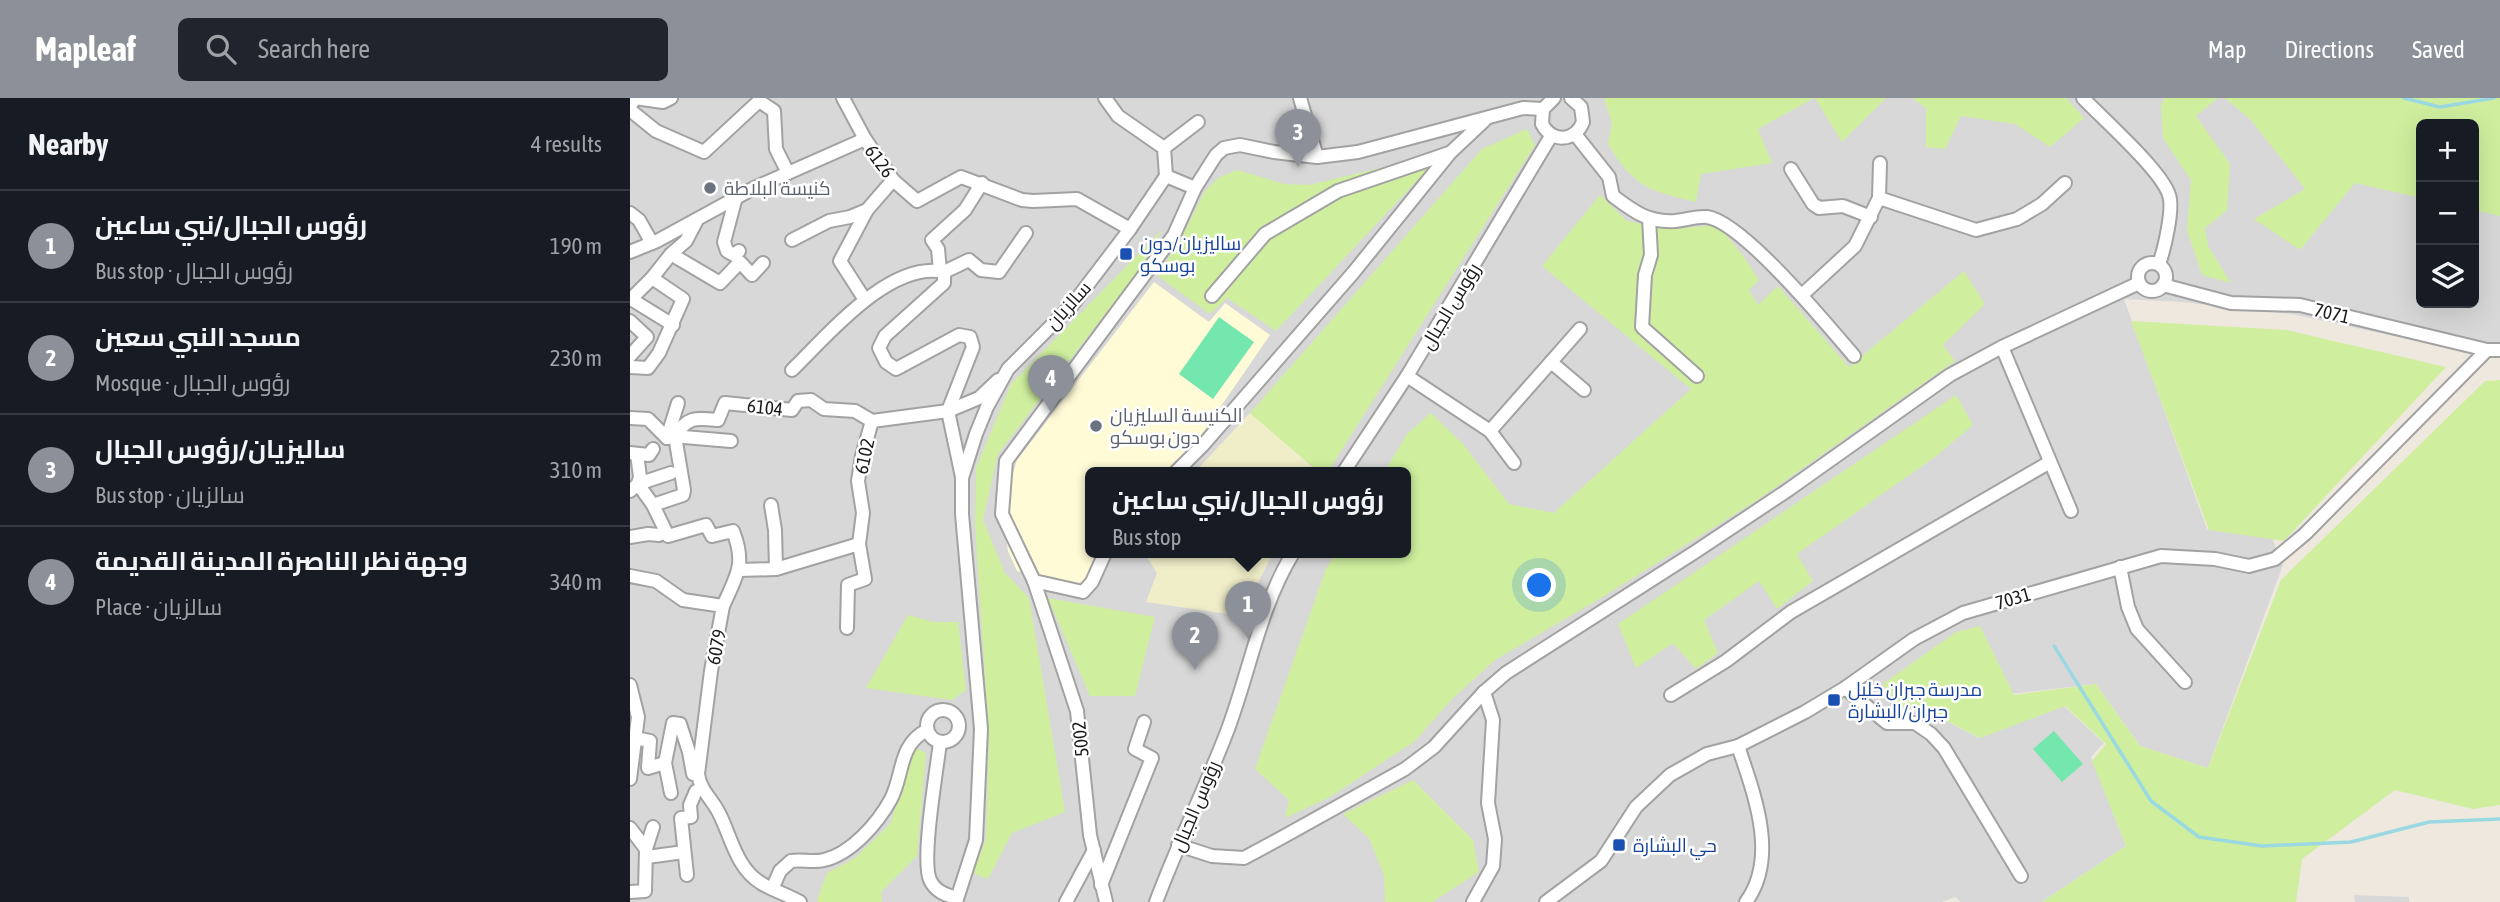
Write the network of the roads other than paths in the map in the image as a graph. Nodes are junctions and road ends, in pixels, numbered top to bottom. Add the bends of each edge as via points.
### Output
1 (671, 98) edge
2 (843, 98) edge
3 (1105, 98) edge
4 (1300, 98) edge
5 (1554, 98) edge
6 (1571, 98) edge
7 (2082, 98) edge
8 (759, 100) edge
9 (1521, 103) edge
10 (630, 108) edge
11 (1543, 109) junction
12 (1486, 119) junction
13 (1198, 122) dead end
14 (1575, 134) junction
15 (1551, 136) junction
16 (865, 139) junction
17 (1164, 148) junction
18 (1450, 153) junction
19 (1317, 157) junction
20 (1880, 163) dead end
21 (1791, 169) dead end
22 (788, 173) junction
23 (1166, 176) junction
24 (893, 180) junction
25 (982, 183) junction
26 (2065, 183) dead end
27 (1195, 188) junction
28 (736, 197) junction
29 (1879, 198) junction
30 (867, 210) junction
31 (630, 213) edge
32 (1871, 217) junction
33 (1649, 218) junction
34 (696, 221) junction
35 (1130, 229) junction
36 (1026, 233) dead end
37 (792, 240) dead end
38 (652, 243) junction
39 (739, 251) dead end
40 (630, 252) edge
41 (671, 254) junction
42 (763, 263) dead end
43 (2159, 264) junction
44 (942, 271) junction
45 (652, 278) junction
46 (2139, 283) junction
47 (2163, 285) junction
48 (1212, 296) dead end
49 (1802, 296) junction
50 (631, 299) edge
51 (865, 300) junction
52 (630, 321) edge
53 (674, 325) junction
54 (1580, 329) dead end
55 (2002, 347) junction
56 (2494, 350) edge
57 (630, 356) edge
58 (1854, 356) dead end
59 (1551, 362) junction
60 (630, 367) edge
61 (1008, 369) junction
62 (792, 370) dead end
63 (1407, 376) junction
64 (1696, 376) dead end
65 (1584, 390) dead end
66 (678, 404) dead end
67 (948, 411) junction
68 (630, 418) edge
69 (872, 421) junction
70 (1490, 431) junction
71 (671, 437) junction
72 (731, 441) dead end
73 (653, 449) dead end
74 (634, 454) edge
75 (2050, 462) junction
76 (1514, 463) dead end
77 (1181, 467) edge
78 (1347, 467) edge
79 (671, 473) dead end
80 (962, 478) junction
81 (634, 487) edge
82 (653, 505) junction
83 (771, 505) dead end
84 (2071, 511) dead end
85 (659, 535) dead end
86 (630, 537) edge
87 (859, 544) junction
88 (1103, 558) edge
89 (1291, 558) edge
90 (2120, 567) junction
91 (739, 569) junction
92 (776, 569) junction
93 (630, 576) edge
94 (1034, 581) junction
95 (723, 606) junction
96 (847, 628) dead end
97 (2185, 682) dead end
98 (630, 685) edge
99 (1845, 688) junction
100 (1484, 692) junction
101 (1671, 695) dead end
102 (1144, 722) dead end
103 (927, 730) junction
104 (635, 738) junction
105 (940, 742) junction
106 (1738, 747) junction
107 (665, 763) junction
108 (630, 772) edge
109 (699, 790) junction
110 (671, 793) dead end
111 (653, 827) dead end
112 (630, 828) edge
113 (1178, 845) junction
114 (1094, 850) junction
115 (684, 852) junction
116 (647, 853) junction
117 (687, 875) dead end
118 (2021, 876) dead end
119 (1101, 885) junction
120 (773, 887) junction
121 (630, 892) edge
122 (646, 896) edge
123 (956, 900) edge
124 (800, 902) edge
125 (1066, 902) edge
126 (1107, 902) edge
127 (1156, 902) edge
128 (1473, 902) edge
129 (1546, 902) edge
130 (1746, 902) edge

1 - 10 street via 663,102 635,98
2 - 16 street
3 - 17 street via 1118,116
4 - 19 street
5 - 11 street
6 - 14 street via 1583,114
7 - 43 street via 2156,174 2170,196
8 - 10 street via 704,152 656,131
8 - 22 street via 774,111 776,149
9 - 11 street
9 - 12 street
11 - 15 street via 1542,124
12 - 18 street
12 - 19 street via 1357,152
13 - 17 street
14 - 15 street
14 - 33 street via 1609,177 1613,196
15 - 63 street, رؤوس الجبال
16 - 22 street, 6126
16 - 24 street, 6126
17 - 23 street
18 - 48 street via 1338,191 1265,233
18 - 77 street via 1353,273
19 - 27 street via 1232,145 1216,155
20 - 29 street
21 - 32 street via 1819,208 1843,206
22 - 28 street, 6126
23 - 27 street
23 - 35 street, سالزيان
24 - 25 street, 6126 via 917,201 961,177
24 - 30 street
25 - 35 street, 6126 via 1022,200 1077,199
25 - 44 street via 965,210 932,240
26 - 29 street via 2017,219 1976,230
27 - 94 street, 5002 via 1174,235 1006,461 1002,514
28 - 34 street, 6126
28 - 39 street via 724,242 727,251 734,255
29 - 32 street
30 - 37 street via 829,221
30 - 51 street via 840,261
31 - 38 street
32 - 49 street via 1855,246
33 - 49 street via 1708,217 1732,228
33 - 64 street via 1651,255 1642,327
34 - 38 street, 6126
34 - 41 street via 686,242
35 - 61 street, سالزيان via 1073,304
36 - 44 street via 999,272 981,270 969,260
38 - 40 street, 6126
41 - 42 street via 720,283 740,262 752,275
41 - 45 street
43 - 46 street via 2141,267
43 - 47 street via 2166,274
44 - 51 street via 908,276
44 - 67 street via 944,283 885,335 879,348 896,369 959,335 970,337 973,347
45 - 50 street
45 - 53 street via 683,299
46 - 47 street via 2151,291
46 - 55 street
47 - 56 street, 7071 via 2231,303 2300,305
49 - 58 street
50 - 53 street
51 - 62 street
52 - 57 street via 647,337
53 - 60 street via 649,368
54 - 59 street
55 - 75 street
55 - 100 street via 1950,375 1788,490 1506,673
56 - 90 street, 7031 via 2275,559 2249,566 2161,556
59 - 65 street
59 - 70 street
61 - 67 street, 6102 via 979,398
61 - 80 street, سالزيان via 987,407
63 - 70 street
63 - 78 street, رؤوس الجبال
66 - 71 street
67 - 69 street, 6102
67 - 80 street
68 - 71 street via 648,419
69 - 71 street, 6104 via 855,411 824,410 811,400 798,401 792,411 725,403 718,420 696,418
69 - 87 street, 6102 via 858,481 863,513
70 - 76 street
71 - 72 street
71 - 82 street via 683,495
73 - 74 street via 649,455
74 - 81 street via 640,477
75 - 84 street
75 - 101 street via 1791,612 1727,661
79 - 81 street
80 - 123 street, سالزيان via 961,514 981,729 976,840
81 - 82 street
82 - 91 street via 668,536 706,525 712,536 733,530 740,550
83 - 92 street
85 - 86 street
87 - 92 street
87 - 96 street, 6102 via 865,579 848,585
88 - 94 street via 1083,592
89 - 113 street, رؤوس الجبال via 1267,606 1228,728
90 - 97 street via 2137,629
90 - 99 street, 7031 via 1963,613 1914,639
91 - 92 street
91 - 95 street
93 - 95 street, 6079 via 656,581 683,600
94 - 114 street, 5002 via 1077,711
95 - 109 street, 6079
98 - 104 street via 638,717
99 - 106 street, 7031
99 - 118 street via 1887,723 1915,723 1931,734
100 - 113 street via 1434,747 1405,769 1244,858 1212,856
100 - 128 street via 1493,720 1488,803 1495,839 1493,866
102 - 119 street via 1135,749 1152,758
103 - 105 street
103 - 105 street via 929,719 937,712 952,713 958,733 950,741
103 - 120 street via 906,749 892,798 853,846 824,860 791,861
104 - 107 street via 650,741 648,768
104 - 108 street
105 - 123 street via 927,866 936,888
106 - 129 street, 7031 via 1707,754 1671,775 1636,807 1601,861
106 - 130 street via 1760,810 1762,862 1755,890
107 - 109 street via 673,723 680,724
107 - 110 street
109 - 115 street via 690,805 691,817 681,818
109 - 120 street via 718,811 746,870 761,884
111 - 116 street
112 - 116 street
113 - 127 street, رؤوس الجبال
114 - 119 street, 5002
114 - 125 street
115 - 116 street
115 - 117 street
116 - 122 street
119 - 126 street, 5002
120 - 124 street
121 - 122 street

